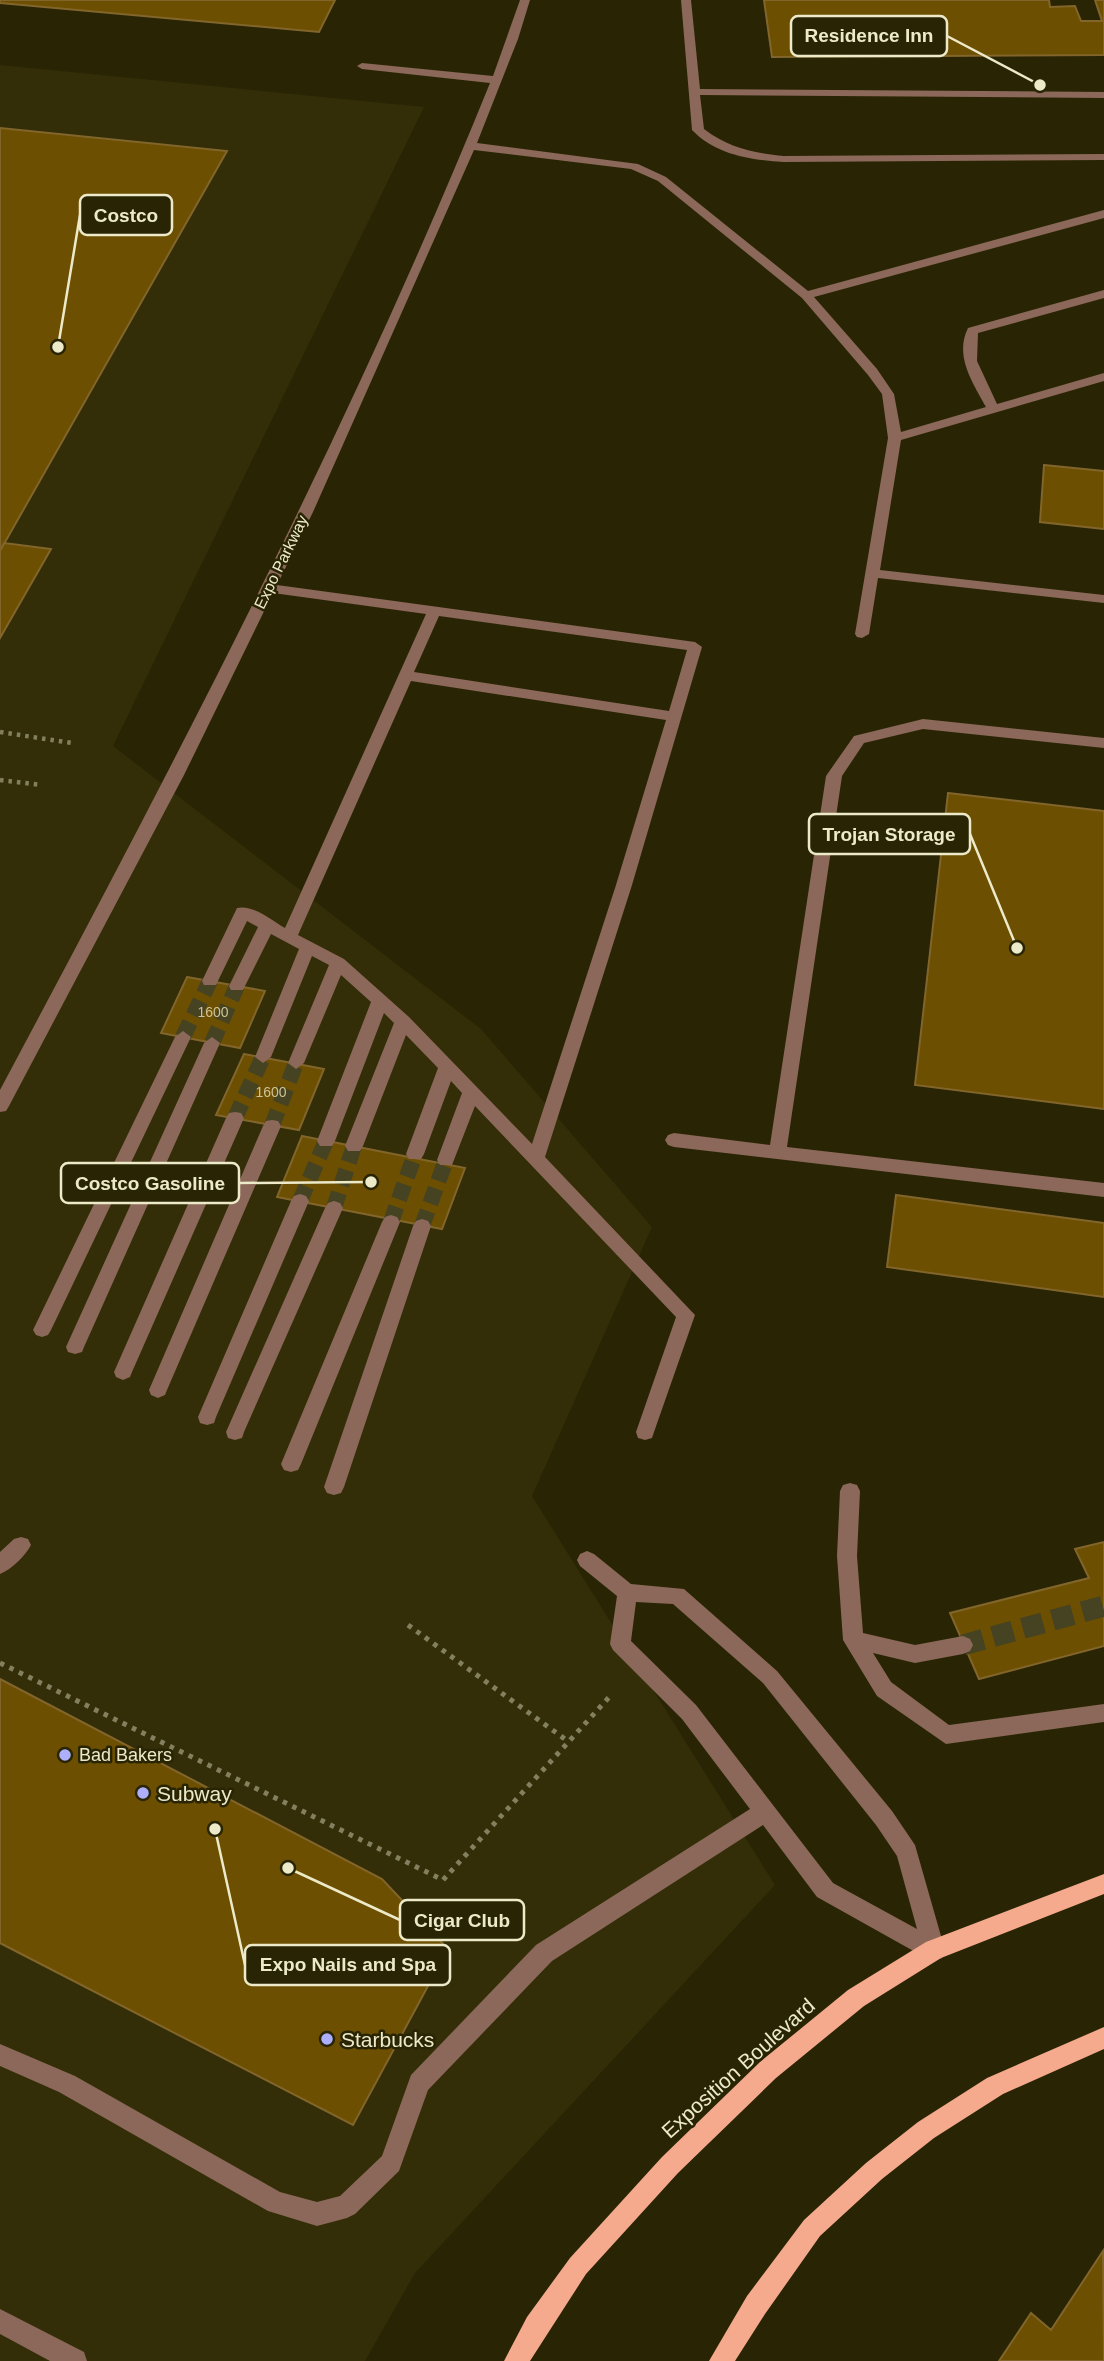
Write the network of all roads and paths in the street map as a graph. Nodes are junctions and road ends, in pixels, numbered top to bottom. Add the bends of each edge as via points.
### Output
1 (525, 0) edge
2 (686, 0) edge
3 (362, 66) dead end
4 (497, 80) junction
5 (694, 92) junction
6 (1104, 95) edge
7 (470, 146) junction
8 (1104, 157) edge
9 (1104, 214) edge
10 (1104, 293) edge
11 (806, 295) junction
12 (1104, 377) edge
13 (993, 409) junction
14 (895, 438) junction
15 (872, 573) junction
16 (268, 588) junction
17 (1104, 599) edge
18 (435, 610) junction
19 (862, 634) dead end
20 (408, 676) junction
21 (672, 716) junction
22 (0, 732) edge
23 (72, 743) dead end
24 (1104, 743) edge
25 (0, 780) edge
26 (42, 785) dead end
27 (268, 923) junction
28 (290, 935) junction
29 (308, 947) junction
30 (338, 963) junction
31 (210, 981) tunnel mouth
32 (237, 986) tunnel mouth
33 (380, 1001) junction
34 (403, 1021) junction
35 (183, 1037) tunnel mouth
36 (212, 1043) tunnel mouth
37 (263, 1057) tunnel mouth
38 (296, 1063) tunnel mouth
39 (448, 1065) junction
40 (472, 1090) junction
41 (0, 1106) edge
42 (236, 1118) tunnel mouth
43 (272, 1126) tunnel mouth
44 (674, 1140) dead end
45 (326, 1141) tunnel mouth
46 (354, 1146) tunnel mouth
47 (778, 1152) junction
48 (415, 1154) tunnel mouth
49 (446, 1160) tunnel mouth
50 (535, 1161) junction
51 (1104, 1190) edge
52 (300, 1201) tunnel mouth
53 (334, 1208) tunnel mouth
54 (391, 1222) tunnel mouth
55 (422, 1226) tunnel mouth
56 (42, 1330) dead end
57 (75, 1347) dead end
58 (123, 1372) dead end
59 (158, 1390) dead end
60 (207, 1417) dead end
61 (235, 1432) dead end
62 (645, 1432) dead end
63 (291, 1464) dead end
64 (334, 1487) dead end
65 (850, 1491) dead end
66 (21, 1545) dead end
67 (587, 1560) dead end
68 (0, 1565) edge
69 (627, 1593) junction
70 (408, 1625) dead end
71 (853, 1640) junction
72 (963, 1645) tunnel mouth
73 (0, 1663) edge
74 (640, 1663) junction
75 (1104, 1713) edge
76 (569, 1742) junction
77 (766, 1811) junction
78 (1104, 1884) edge
79 (934, 1950) junction
80 (1104, 2038) edge
81 (0, 2055) edge
82 (0, 2321) edge
83 (75, 2361) edge
84 (516, 2361) edge
85 (721, 2361) edge

1 - 4 street, Expo Parkway
2 - 5 street
3 - 4 street
4 - 7 street, Expo Parkway
5 - 6 street
5 - 8 street via 698,130 715,145 749,157
7 - 11 street via 635,166 662,179
7 - 16 street, Expo Parkway
9 - 11 street
10 - 13 street via 972,331 968,360
11 - 14 street via 888,394
12 - 13 street
13 - 14 street
14 - 15 street
15 - 17 street
15 - 19 street
16 - 18 street
16 - 41 street, Expo Parkway via 176,775
18 - 20 street
18 - 21 street via 695,647
20 - 21 street
20 - 28 street
21 - 50 street via 624,885
22 - 23 path
24 - 47 street via 923,724 859,739 834,776
25 - 26 path
27 - 28 street
27 - 31 street via 243,912
27 - 32 street
28 - 29 street
29 - 30 street
29 - 37 street
30 - 33 street
30 - 38 street
33 - 34 street
33 - 45 street
34 - 39 street
34 - 46 street
35 - 56 street
36 - 57 street
39 - 40 street
39 - 48 street
40 - 49 street
40 - 50 street
42 - 58 street
43 - 59 street
44 - 47 street
47 - 51 street
50 - 62 street via 686,1315
52 - 60 street
53 - 61 street
54 - 63 street
55 - 64 street
65 - 71 street via 847,1556
66 - 68 street
67 - 69 street
69 - 74 street via 620,1644
69 - 79 street via 677,1595 770,1676 907,1852
70 - 76 path
71 - 72 street via 915,1654
71 - 75 street via 884,1689 946,1735
73 - 76 path via 443,1880
74 - 76 path
74 - 77 street via 689,1712
77 - 79 street via 825,1890
77 - 81 street via 544,1953 419,2083 391,2163 347,2206 317,2214 276,2203 67,2084
78 - 79 main road, Exposition Boulevard
79 - 84 main road, Exposition Boulevard via 856,1998 768,2070 670,2165 578,2266
80 - 85 main road via 995,2085 874,2171 812,2228
82 - 83 street

